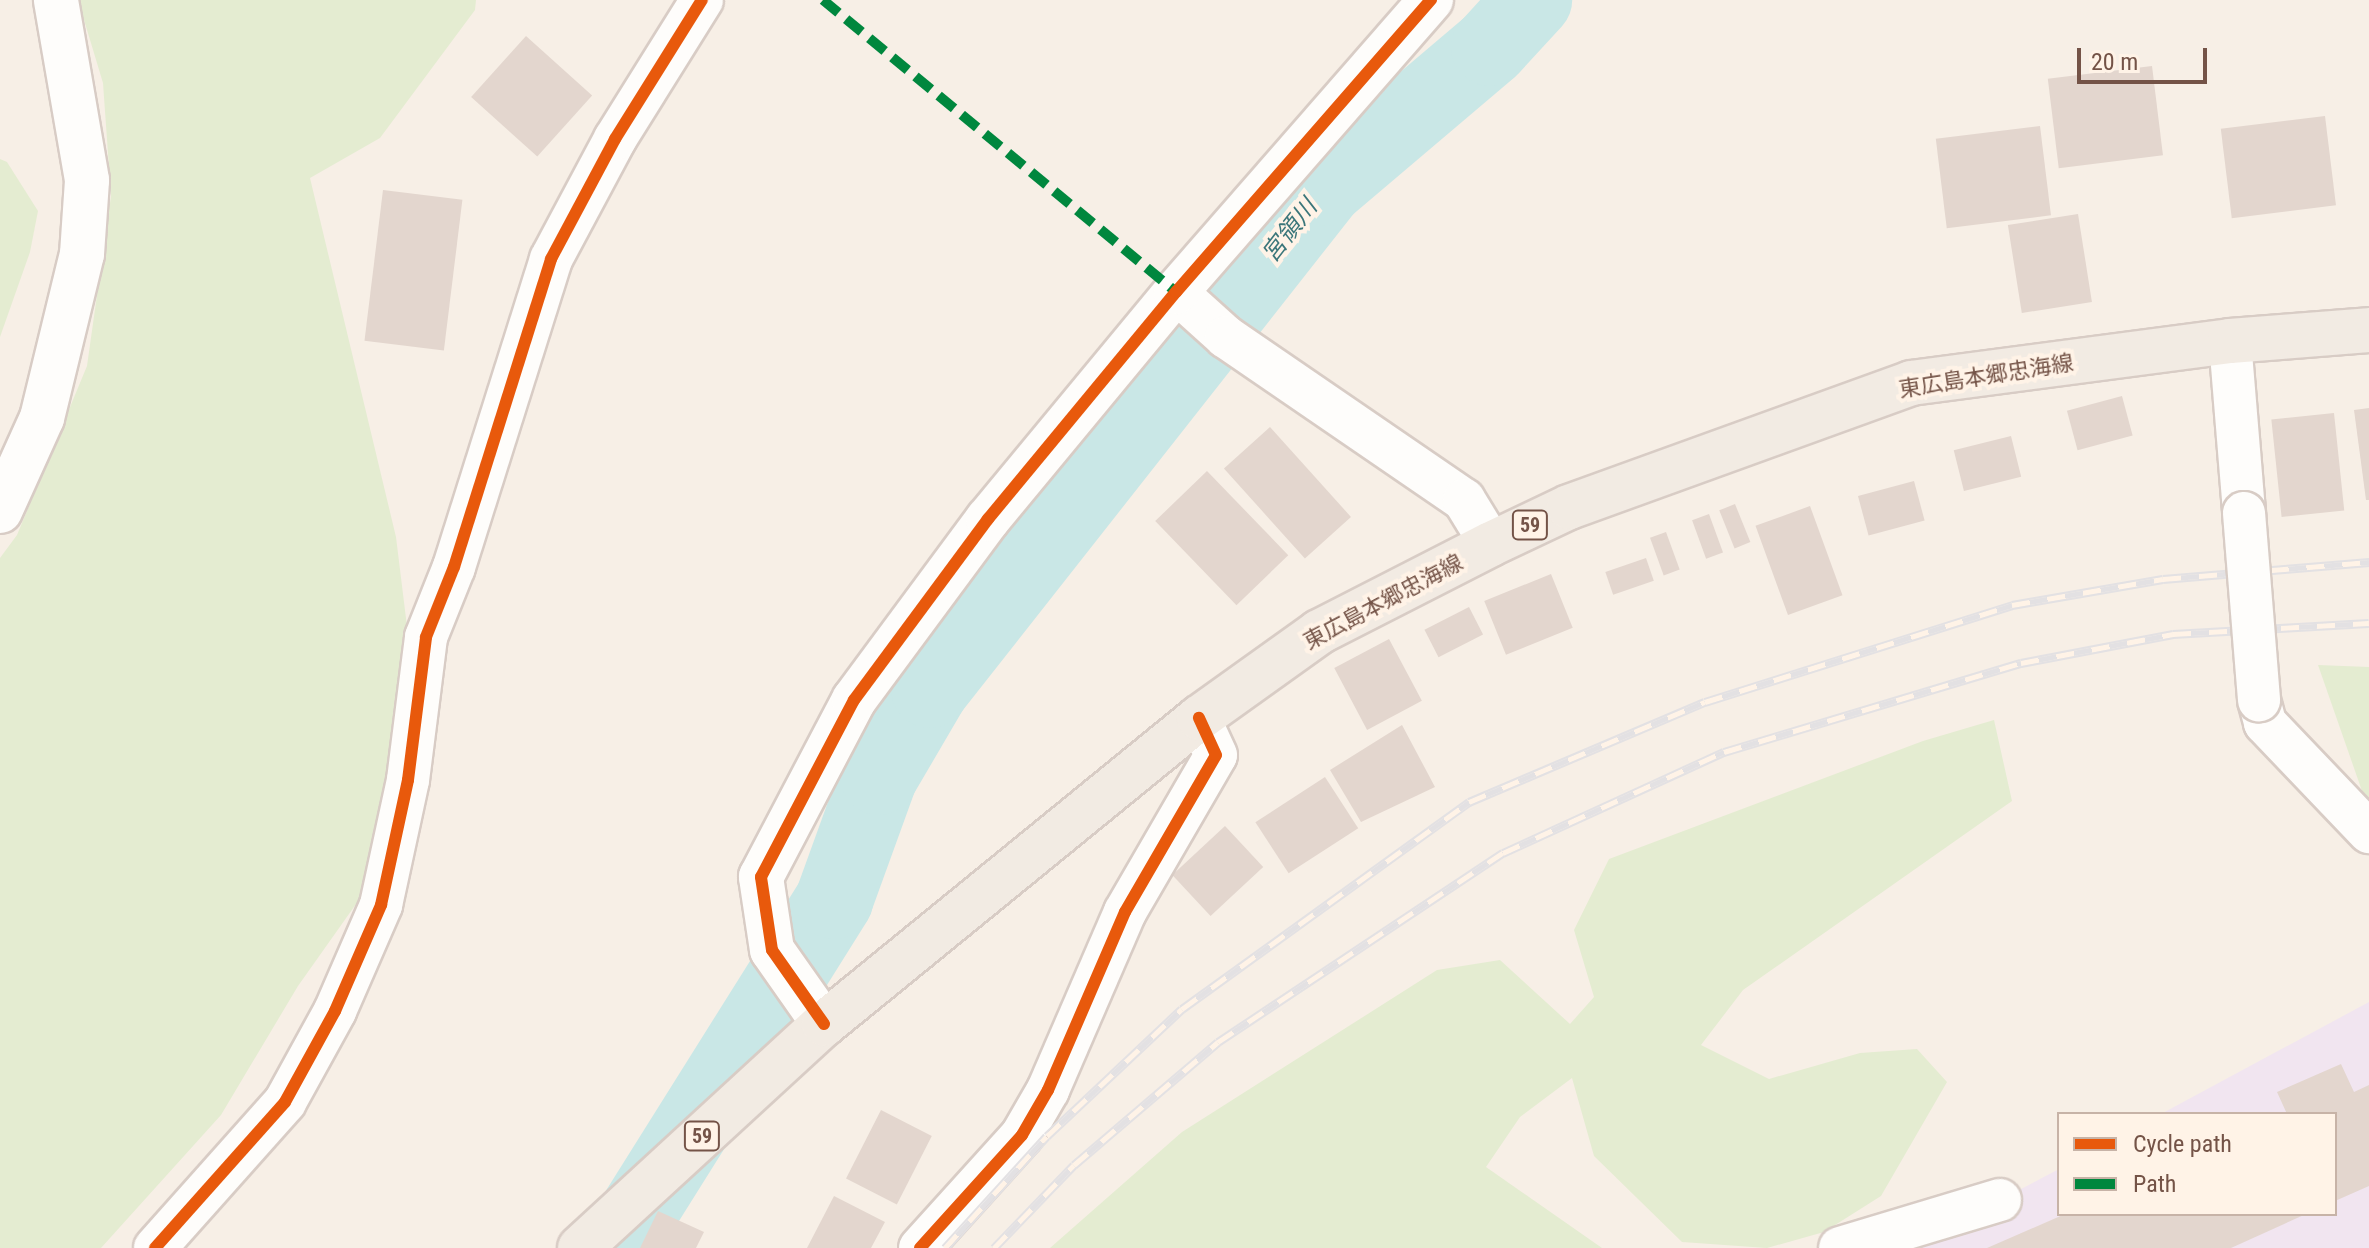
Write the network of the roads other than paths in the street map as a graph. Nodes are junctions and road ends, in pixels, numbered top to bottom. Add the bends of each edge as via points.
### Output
1 (56, 0) edge
2 (702, 0) edge
3 (1431, 0) edge
4 (1201, 315) junction
5 (2369, 330) edge
6 (2230, 341) junction
7 (0, 511) edge
8 (1491, 544) junction
9 (1199, 718) junction
10 (2369, 832) edge
11 (824, 1024) junction
12 (2000, 1200) dead end
13 (155, 1248) edge
14 (580, 1248) edge
15 (920, 1248) edge
16 (1840, 1248) edge

1 - 7 street via 87,180 82,254 42,418
2 - 13 street via 615,139 551,259 454,567 426,637 408,780 381,905 335,1011 285,1102
3 - 4 street
4 - 8 street via 1464,500
4 - 11 street via 988,519 854,700 761,877 772,950
5 - 6 main road, 東広島本郷忠海線 / 59
6 - 8 main road, 東広島本郷忠海線 / 59 via 1911,383 1569,507
6 - 10 street, bridge via 2265,723
8 - 9 main road, 東広島本郷忠海線 / 59 via 1319,632
9 - 11 main road, 東広島本郷忠海線 / 59
9 - 15 street via 1216,755 1125,912 1048,1090 1022,1135
11 - 14 main road, 東広島本郷忠海線 / 59
12 - 16 street

